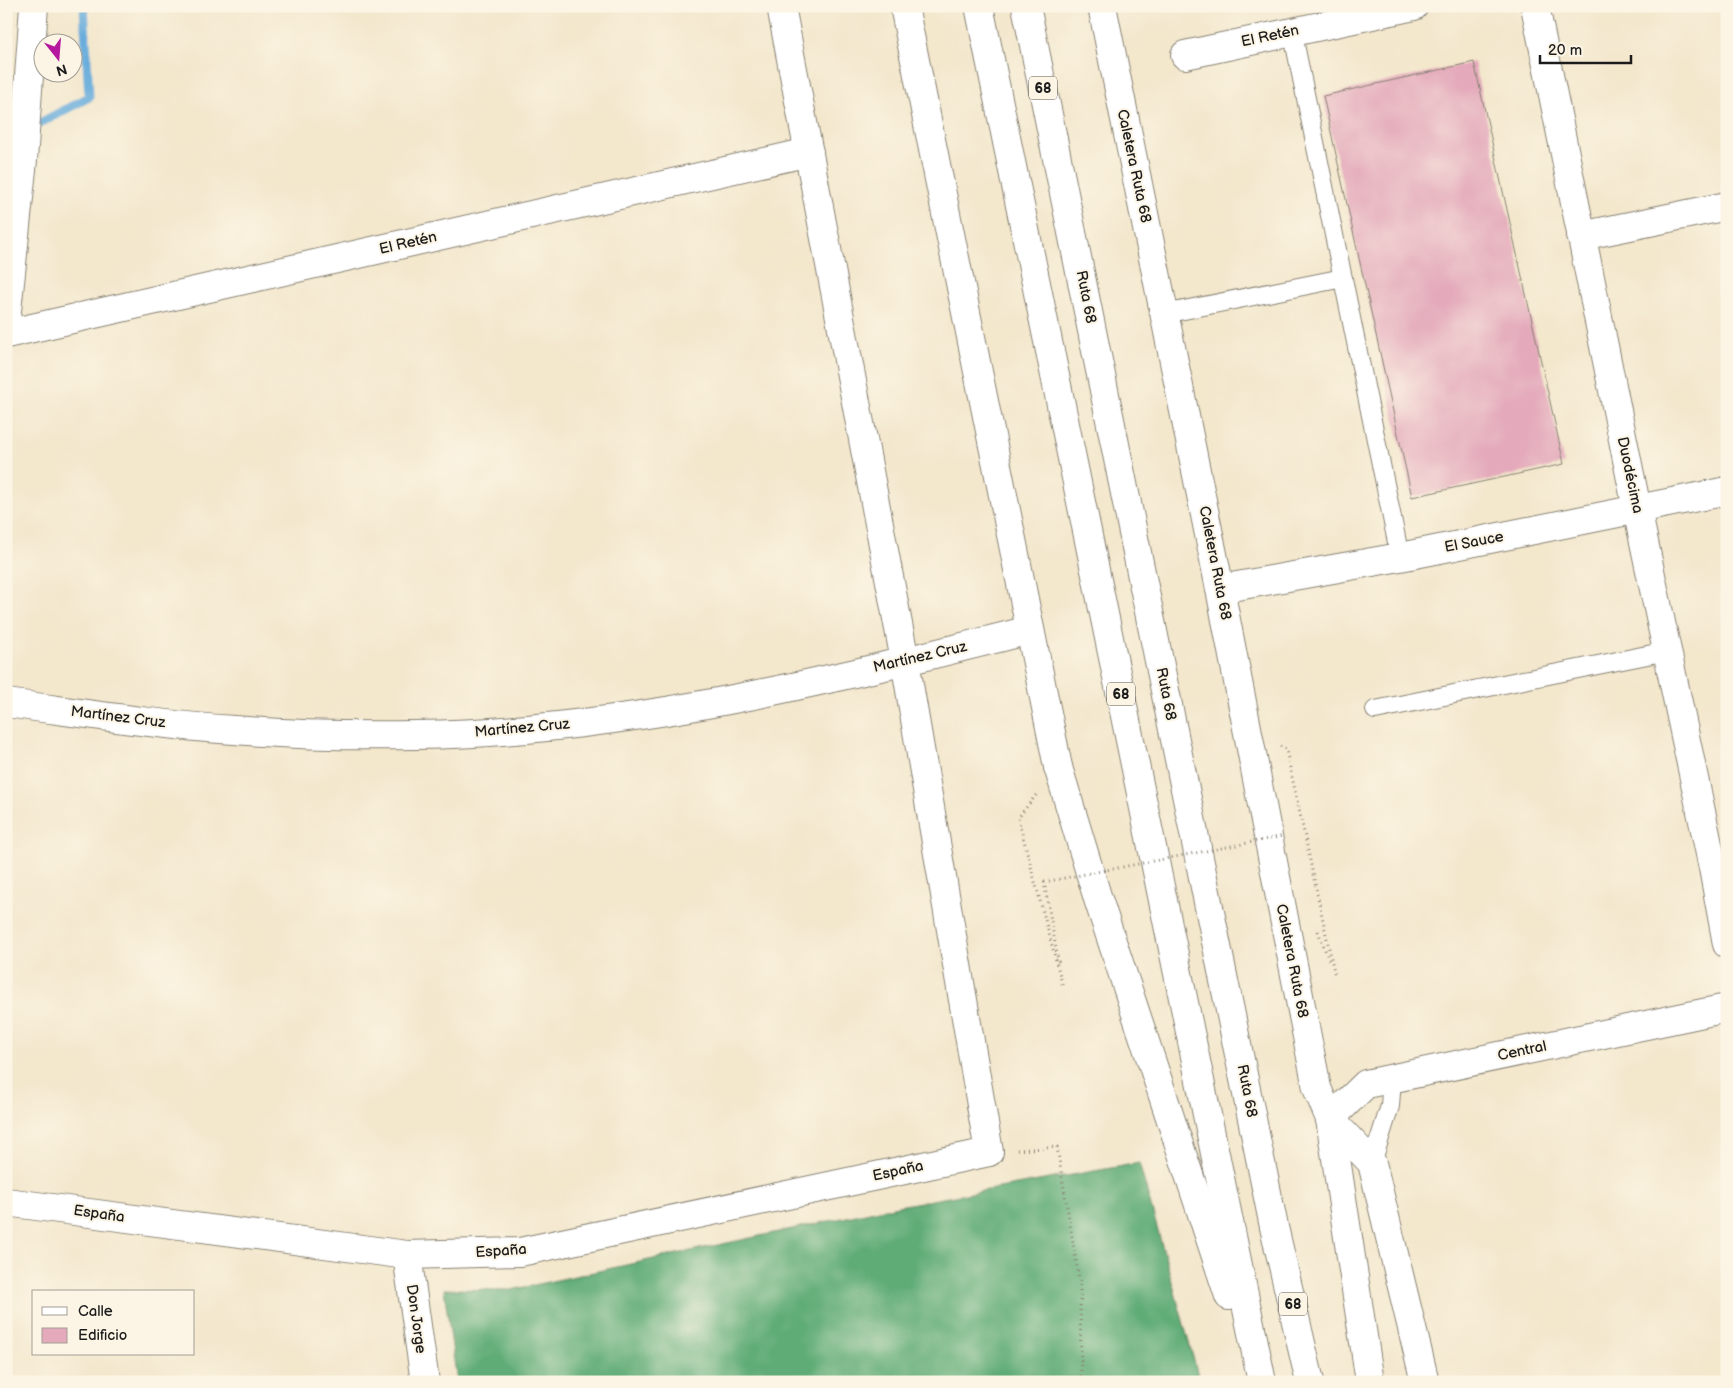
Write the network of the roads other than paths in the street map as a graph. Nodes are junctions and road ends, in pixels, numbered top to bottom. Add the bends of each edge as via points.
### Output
1 (34, 6) edge
2 (781, 6) edge
3 (904, 6) edge
4 (979, 6) edge
5 (1026, 6) edge
6 (1102, 6) edge
7 (1414, 6) edge
8 (1535, 6) edge
9 (1292, 30) junction
10 (1185, 55) dead end
11 (809, 152) junction
12 (1727, 206) edge
13 (1581, 236) junction
14 (1343, 278) junction
15 (1164, 314) junction
16 (6, 320) edge
17 (6, 334) edge
18 (1727, 491) edge
19 (1637, 509) junction
20 (1400, 557) junction
21 (1220, 589) junction
22 (1030, 630) junction
23 (1667, 651) junction
24 (905, 662) junction
25 (6, 703) edge
26 (1375, 710) dead end
27 (1720, 867) edge
28 (1727, 944) edge
29 (1727, 1008) edge
30 (1392, 1078) junction
31 (1330, 1119) junction
32 (1372, 1163) junction
33 (6, 1202) edge
34 (407, 1255) junction
35 (425, 1382) edge
36 (1257, 1382) edge
37 (1262, 1382) edge
38 (1310, 1382) edge
39 (1370, 1382) edge
40 (1425, 1382) edge

1 - 16 main road via 23,160
2 - 11 main road
3 - 22 main road
4 - 37 main road, 68
5 - 38 main road, Ruta 68 / 68 via 1274,1226
6 - 15 main road, Caletera Ruta 68
7 - 9 main road, El Retén
8 - 13 main road, Duodécima
9 - 10 main road, El Retén
9 - 14 lane
11 - 17 main road, El Retén
11 - 24 main road
12 - 13 main road
13 - 19 main road, Duodécima
14 - 15 lane
14 - 20 lane
15 - 21 main road, Caletera Ruta 68
18 - 19 main road, El Sauce
19 - 20 main road, El Sauce
19 - 23 main road, Duodécima
20 - 21 main road, El Sauce
21 - 31 main road, Caletera Ruta 68 via 1317,1088
22 - 24 main road, Martínez Cruz
22 - 36 main road via 1058,767
23 - 26 lane
23 - 27 main road, Duodécima
24 - 25 main road, Martínez Cruz via 665,711 583,723 418,735 325,735 233,730
24 - 34 main road, España via 989,1152 520,1252
27 - 28 main road, Duodécima
29 - 30 main road, Central
30 - 31 main road, Central via 1366,1084
30 - 32 lane via 1390,1106
31 - 32 main road
31 - 39 main road
32 - 40 main road
33 - 34 main road, España
34 - 35 main road, Don Jorge

